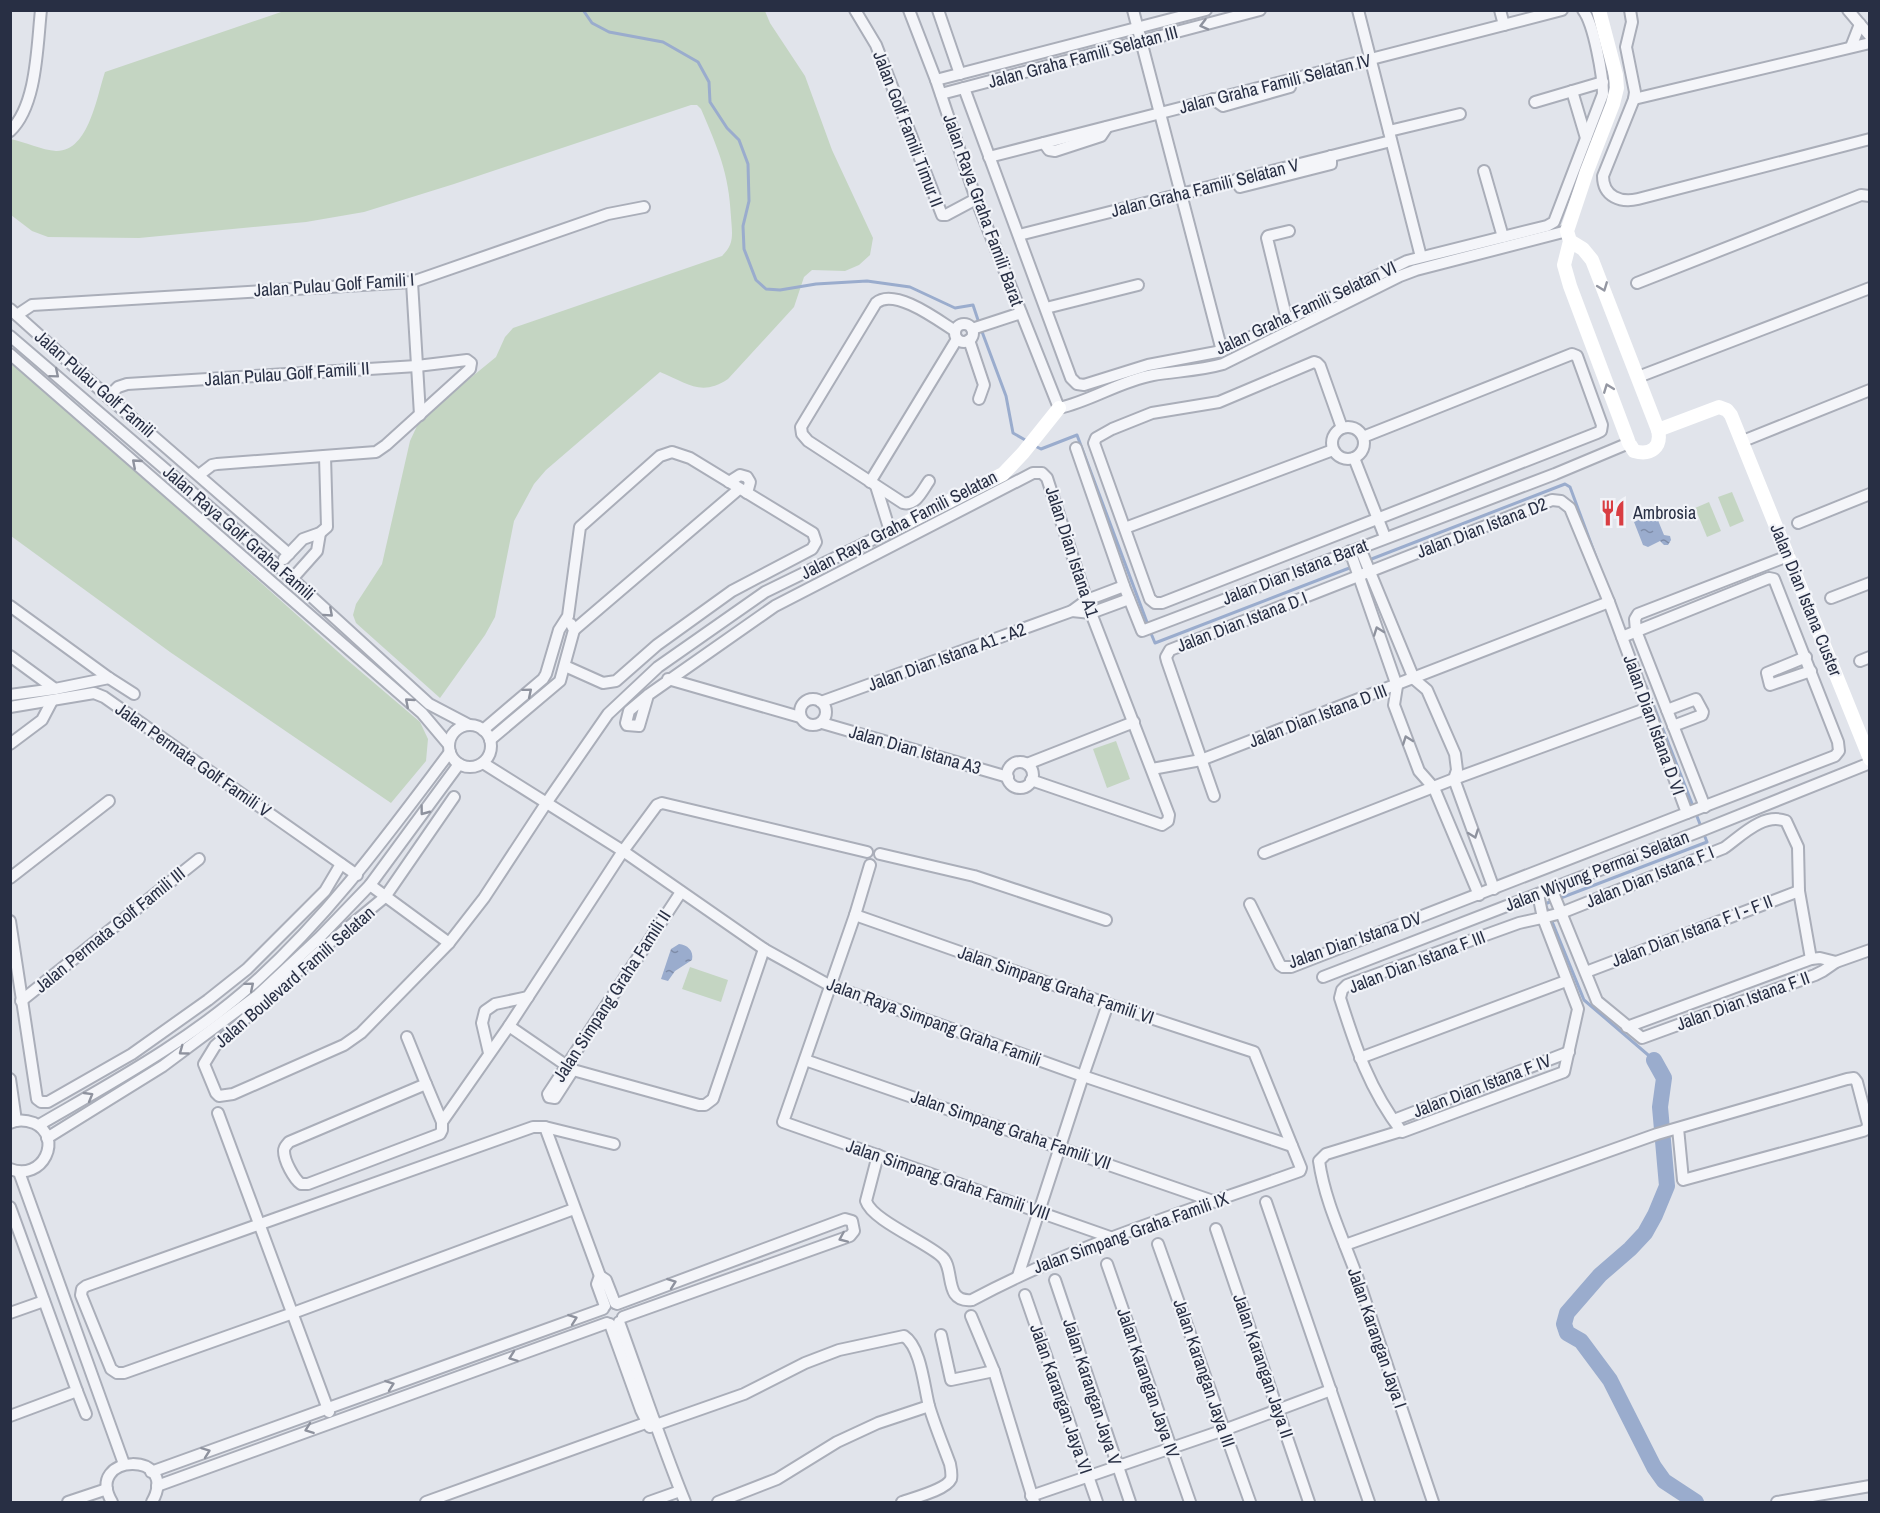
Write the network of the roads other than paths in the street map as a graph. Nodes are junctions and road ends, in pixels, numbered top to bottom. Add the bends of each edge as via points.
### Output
1 (855, 10) edge
2 (909, 10) edge
3 (938, 10) edge
4 (1134, 10) edge
5 (1206, 10) edge
6 (1260, 10) edge
7 (1358, 10) edge
8 (1500, 10) edge
9 (1562, 10) edge
10 (1582, 10) edge
11 (1630, 10) edge
12 (1848, 10) edge
13 (43, 11) edge
14 (1600, 11) edge
15 (1860, 24) junction
16 (1504, 25) junction
17 (1138, 28) junction
18 (1869, 36) edge
19 (1142, 42) junction
20 (1869, 43) edge
21 (1851, 47) junction
22 (1370, 59) junction
23 (960, 74) junction
24 (936, 81) junction
25 (1603, 82) junction
26 (964, 88) junction
27 (1572, 91) junction
28 (941, 94) junction
29 (1634, 99) junction
30 (1535, 102) dead end
31 (1160, 113) junction
32 (1460, 114) dead end
33 (10, 131) edge
34 (1390, 136) junction
35 (1586, 138) junction
36 (1869, 140) edge
37 (989, 157) junction
38 (1484, 171) dead end
39 (1181, 194) junction
40 (1869, 196) edge
41 (976, 199) junction
42 (644, 207) dead end
43 (1289, 231) dead end
44 (1019, 235) junction
45 (1568, 236) junction
46 (1503, 237) junction
47 (1421, 256) junction
48 (411, 282) junction
49 (1637, 283) dead end
50 (1138, 285) dead end
51 (1869, 288) edge
52 (1046, 308) junction
53 (14, 312) edge
54 (1021, 313) junction
55 (1287, 320) junction
56 (972, 332) junction
57 (956, 335) junction
58 (10, 336) edge
59 (1222, 351) junction
60 (10, 354) edge
61 (417, 366) junction
62 (1638, 376) junction
63 (1869, 390) edge
64 (108, 397) junction
65 (979, 399) dead end
66 (1059, 408) junction
67 (420, 415) junction
68 (1342, 428) junction
69 (1658, 430) junction
70 (1363, 437) junction
71 (1743, 441) junction
72 (1629, 443) junction
73 (1076, 448) dead end
74 (1333, 450) junction
75 (325, 456) junction
76 (1354, 458) junction
77 (199, 475) junction
78 (929, 481) dead end
79 (873, 484) junction
80 (738, 488) junction
81 (1869, 494) edge
82 (1378, 519) junction
83 (1798, 523) dead end
84 (1125, 528) junction
85 (890, 531) junction
86 (320, 533) junction
87 (1385, 537) junction
88 (1356, 552) junction
89 (289, 554) junction
90 (1788, 556) junction
91 (278, 566) junction
92 (1370, 570) junction
93 (1357, 574) junction
94 (292, 579) junction
95 (1869, 583) edge
96 (1124, 586) junction
97 (1831, 598) dead end
98 (1129, 599) junction
99 (1087, 600) junction
100 (1609, 602) junction
101 (10, 606) edge
102 (1072, 611) junction
103 (1091, 612) junction
104 (567, 616) junction
105 (559, 630) junction
106 (574, 630) junction
107 (1629, 634) junction
108 (10, 656) edge
109 (1806, 657) junction
110 (565, 666) junction
111 (1811, 671) junction
112 (109, 678) junction
113 (668, 679) junction
114 (1413, 679) junction
115 (1397, 686) junction
116 (55, 689) junction
117 (134, 694) dead end
118 (10, 695) edge
119 (648, 695) dead end
120 (52, 701) junction
121 (821, 702) junction
122 (12, 708) edge
123 (1648, 708) junction
124 (1667, 710) junction
125 (800, 717) junction
126 (1134, 722) junction
127 (822, 723) junction
128 (469, 725) junction
129 (1673, 726) junction
130 (483, 730) junction
131 (490, 740) junction
132 (10, 744) edge
133 (449, 748) junction
134 (1201, 760) junction
135 (1869, 761) edge
136 (483, 763) junction
137 (459, 764) junction
138 (1027, 764) junction
139 (1152, 770) junction
140 (1008, 777) junction
141 (1454, 779) junction
142 (1032, 780) junction
143 (1434, 788) junction
144 (454, 796) dead end
145 (1214, 796) dead end
146 (109, 801) dead end
147 (547, 802) junction
148 (1697, 810) junction
149 (622, 851) junction
150 (867, 852) junction
151 (1264, 852) dead end
152 (880, 854) junction
153 (199, 859) dead end
154 (341, 864) junction
155 (870, 865) junction
156 (357, 875) junction
157 (10, 878) edge
158 (370, 885) junction
159 (1552, 891) junction
160 (1799, 891) junction
161 (681, 892) junction
162 (1487, 892) junction
163 (1538, 894) junction
164 (386, 897) junction
165 (1250, 904) dead end
166 (1559, 911) junction
167 (1492, 912) junction
168 (855, 915) junction
169 (1545, 918) junction
170 (1106, 920) dead end
171 (10, 921) edge
172 (449, 943) junction
173 (764, 949) junction
174 (1869, 950) edge
175 (1811, 959) junction
176 (1836, 962) junction
177 (1586, 972) junction
178 (1323, 977) dead end
179 (1566, 981) junction
180 (829, 985) junction
181 (528, 997) junction
182 (21, 1001) junction
183 (1108, 1004) junction
184 (509, 1026) junction
185 (1627, 1027) junction
186 (407, 1037) dead end
187 (1569, 1052) junction
188 (489, 1053) junction
189 (1256, 1054) joint
190 (1360, 1059) junction
191 (805, 1060) junction
192 (570, 1068) junction
193 (1083, 1076) junction
194 (10, 1079) edge
195 (426, 1084) junction
196 (218, 1113) dead end
197 (1394, 1120) junction
198 (13, 1122) edge
199 (442, 1122) junction
200 (39, 1125) junction
201 (545, 1127) junction
202 (1674, 1129) junction
203 (1404, 1132) junction
204 (47, 1138) junction
205 (614, 1144) dead end
206 (1292, 1146) junction
207 (1060, 1147) junction
208 (878, 1155) junction
209 (14, 1170) edge
210 (1216, 1202) junction
211 (1266, 1202) dead end
212 (10, 1207) edge
213 (574, 1209) junction
214 (1039, 1212) junction
215 (259, 1223) junction
216 (1216, 1229) dead end
217 (1110, 1237) junction
218 (1158, 1244) dead end
219 (1345, 1245) junction
220 (1107, 1264) dead end
221 (1018, 1276) junction
222 (1055, 1280) dead end
223 (1026, 1295) dead end
224 (44, 1301) junction
225 (610, 1305) junction
226 (10, 1313) edge
227 (293, 1313) junction
228 (971, 1316) dead end
229 (615, 1322) junction
230 (941, 1335) dead end
231 (994, 1371) junction
232 (1331, 1390) junction
233 (77, 1391) junction
234 (929, 1406) junction
235 (327, 1408) junction
236 (1277, 1409) junction
237 (86, 1414) dead end
238 (10, 1416) edge
239 (332, 1421) junction
240 (653, 1425) junction
241 (1224, 1430) junction
242 (1171, 1448) junction
243 (124, 1464) junction
244 (1117, 1466) junction
245 (151, 1472) junction
246 (1088, 1476) junction
247 (157, 1486) junction
248 (1869, 1486) edge
249 (107, 1489) junction
250 (680, 1491) junction
251 (1033, 1499) edge
252 (68, 1503) edge
253 (112, 1503) edge
254 (152, 1503) edge
255 (426, 1503) edge
256 (649, 1503) edge
257 (685, 1503) edge
258 (717, 1503) edge
259 (902, 1503) edge
260 (1097, 1503) edge
261 (1130, 1503) edge
262 (1190, 1503) edge
263 (1250, 1503) edge
264 (1309, 1503) edge
265 (1369, 1503) edge
266 (1433, 1503) edge
267 (1777, 1503) edge

1 - 41 street, Jalan Golf Famili Timur II via 876,45 942,214
2 - 24 street, Jalan Raya Graha Famili Barat
3 - 23 street
4 - 17 street
5 - 17 street, Jalan Graha Famili Selatan III
6 -> 19 street, Jalan Graha Famili Selatan III
7 - 22 street
8 - 16 street
9 - 16 street, Jalan Graha Famili Selatan IV
10 - 25 street, Jalan Graha Famili Selatan VI via 1589,20
11 - 29 street via 1632,22 1626,47
12 - 15 street
13 - 33 street via 31,93 26,109
14 - 45 street via 1617,88
15 - 18 street
15 - 21 street
16 - 22 street, Jalan Graha Famili Selatan IV
17 - 19 street
17 - 23 street, Jalan Graha Famili Selatan III
19 - 26 street, Jalan Graha Famili Selatan III
19 - 31 street
20 - 21 street
21 - 29 street
22 - 31 street, Jalan Graha Famili Selatan IV
22 - 34 street
23 - 24 street, Jalan Graha Famili Selatan III
24 - 28 street, Jalan Raya Graha Famili Barat
25 - 27 street
25 - 35 street, Jalan Graha Famili Selatan VI via 1604,94
26 - 28 street, Jalan Graha Famili Selatan III
26 - 37 street, Jalan Graha Famili Selatan VI
27 - 30 street
27 - 35 street
28 - 41 street, Jalan Raya Graha Famili Barat
29 - 36 street via 1603,176 1610,193 1622,201
31 - 37 street, Jalan Graha Famili Selatan IV
31 - 39 street
32 - 34 street, Jalan Graha Famili Selatan V
34 - 39 street, Jalan Graha Famili Selatan V via 1331,156
34 - 47 street
35 - 46 street, Jalan Graha Famili Selatan VI via 1554,222
37 - 44 street, Jalan Graha Famili Selatan VI
38 - 46 street
39 - 44 street, Jalan Graha Famili Selatan V
39 - 59 street
40 - 49 street via 1861,195
41 - 54 street, Jalan Raya Graha Famili Barat
42 - 48 street, Jalan Pulau Golf Famili I via 608,214
43 - 55 street via 1267,238
44 - 52 street, Jalan Graha Famili Selatan VI
45 -> 62 street via 1592,260
45 - 66 street via 1416,270 1222,364 1152,375
72 -> 45 street via 1565,272
46 - 47 street, Jalan Graha Famili Selatan VI
47 - 55 street, Jalan Graha Famili Selatan VI
48 - 53 street, Jalan Pulau Golf Famili I via 32,305
48 - 61 street
50 - 52 street
51 - 62 street
52 - 59 street, Jalan Graha Famili Selatan VI via 1071,378 1079,385 1148,365
53 - 64 street, Jalan Pulau Golf Famili
54 - 56 street
54 - 66 street, Jalan Raya Graha Famili Barat
55 - 59 street, Jalan Graha Famili Selatan VI
56 - 57 street via 965,342
56 - 57 street via 969,326 961,324
56 - 65 street via 984,385
57 - 79 street
57 - 79 street via 906,303 895,298 880,300 804,419 802,434 808,441
58 -> 91 street, Jalan Raya Golf Graha Famili
133 -> 60 street, Jalan Raya Golf Graha Famili via 422,713
61 - 64 street, Jalan Pulau Golf Famili II via 128,384
61 - 67 street
61 - 67 street, Jalan Pulau Golf Famili II via 467,360 471,363 470,369
62 - 69 street
63 - 71 street
64 - 77 street, Jalan Pulau Golf Famili
66 - 85 street, Jalan Raya Graha Famili Selatan via 995,480
67 - 75 street via 376,452
68 - 70 street via 1354,428
68 - 74 street via 1333,437
68 - 84 street via 1320,366 1314,362 1219,402 1152,413 1112,429 1094,443
69 - 71 street, Jalan Dian Istana Custer via 1719,407 1731,415
69 - 72 street via 1660,441 1651,450 1637,452
70 - 76 street via 1363,449
70 - 82 street via 1572,354 1577,356 1602,425 1597,433
71 - 90 street, Jalan Dian Istana Custer
72 - 87 street, Jalan Dian Istana Barat
73 - 96 street, Jalan Dian Istana Barat
74 - 76 street via 1342,458
74 - 84 street
75 - 77 street via 217,464
75 - 86 street via 327,527
76 - 82 street
77 - 89 street, Jalan Pulau Golf Famili
78 - 79 street via 909,504
79 - 85 street
80 - 104 street via 690,458 672,452 665,454 578,529
80 - 106 street
80 - 110 street via 813,533 816,542 812,549 724,597 657,645 616,681 603,683
81 - 83 street, Jalan Dian Istana Custer
82 - 84 street via 1162,603 1150,599
82 - 87 street
85 - 147 street, Jalan Raya Graha Famili Selatan via 765,592 658,667 608,714
86 - 89 street via 303,539
86 - 94 street via 317,551
87 - 88 street, Jalan Dian Istana Barat
88 - 92 street
88 - 93 street
88 - 98 street, Jalan Dian Istana Barat via 1142,631
89 - 91 street
90 - 107 street via 1638,614
90 - 135 street, Jalan Dian Istana Custer
91 - 94 street, Jalan Raya Golf Graha Famili
92 - 93 street, Jalan Dian Istana D I
92 - 100 street, Jalan Dian Istana D2 via 1552,500 1561,501 1570,508
92 - 114 street
115 -> 93 street
93 - 134 street, Jalan Dian Istana D I via 1170,650 1167,662
94 -> 128 street, Jalan Raya Golf Graha Famili via 429,704
95 - 97 street, Jalan Dian Istana Custer
96 - 98 street, Jalan Dian Istana Barat
96 - 99 street, Jalan Dian Istana A1 - A2
98 - 103 street, Jalan Dian Istana A1 - A2
99 - 102 street, Jalan Dian Istana A1 - A2
99 - 103 street, Jalan Dian Istana A1
99 - 113 street, Jalan Dian Istana A1 via 1047,478 1042,473 1033,473 775,606
100 - 107 street, Jalan Dian Istana D VI
100 - 114 street
101 - 112 street
102 - 103 street, Jalan Dian Istana A1 - A2
102 - 121 street, Jalan Dian Istana A1 - A2
103 - 126 street, Jalan Dian Istana A1
104 - 105 street
104 - 106 street
105 - 106 street
130 -> 105 street via 543,679
106 - 110 street
107 - 109 street, Jalan Dian Istana Custer via 1771,578 1776,581
107 - 123 street, Jalan Dian Istana D VI
107 - 124 street
108 - 116 street
109 - 111 street, Jalan Dian Istana Custer
109 - 111 street, Jalan Dian Istana Custer via 1767,674 1770,685
110 - 131 street via 557,685
111 - 148 street, Jalan Dian Istana Custer via 1838,742 1837,754
112 - 116 street
112 - 117 street
113 - 119 street, Jalan Dian Istana A1
113 - 125 street
114 - 115 street
114 - 141 street via 1427,690 1455,754
115 - 134 street, Jalan Dian Istana D III
143 -> 115 street, Jalan Dian Istana D III via 1419,771 1394,705
116 - 118 street
120 - 122 street, Jalan Permata Golf Famili V
120 - 132 street via 42,720
120 - 154 street, Jalan Permata Golf Famili V via 94,693 104,697
121 - 125 street via 805,702
121 - 127 street via 826,714
123 - 141 street
123 - 148 street, Jalan Dian Istana D VI
124 - 129 street
124 - 129 street via 1698,700 1703,714
125 - 127 street via 812,726
126 - 138 street
126 - 139 street, Jalan Dian Istana A1
127 - 140 street, Jalan Dian Istana A3
128 - 130 street
128 - 133 street via 453,733
129 - 148 street
130 - 131 street
131 - 136 street via 490,752
133 - 137 street
133 - 156 street, Jalan Boulevard Famili Selatan
134 - 139 street, Jalan Dian Istana D III
134 - 145 street, Jalan Dian Istana D I
135 - 159 street, Jalan Wiyung Permai Selatan
136 - 137 street via 471,767
136 - 147 street, Jalan Raya Simpang Graha Famili
137 -> 158 street, Jalan Boulevard Famili Selatan
138 - 140 street via 1013,764
138 - 142 street
139 - 142 street, Jalan Dian Istana A1 via 1169,815 1162,825
140 - 142 street via 1018,787
141 - 143 street
141 -> 162 street
143 - 151 street
143 - 162 street, Jalan Dian Istana D III
144 - 164 street, Jalan Boulevard Famili Selatan
146 - 157 street
147 - 149 street, Jalan Raya Simpang Graha Famili
147 - 172 street, Jalan Boulevard Famili Selatan via 484,898
148 - 162 street, Jalan Dian Istana D VI
149 - 150 street via 652,809 662,803
149 - 161 street, Jalan Raya Simpang Graha Famili
149 - 181 street
150 - 152 street via 876,850
150 - 155 street via 866,862
152 - 155 street via 879,863
152 - 170 street via 974,876
153 - 182 street, Jalan Permata Golf Famili III
154 - 156 street, Jalan Permata Golf Famili V
154 - 182 street via 326,891 247,969 132,1054 48,1102 37,1098
155 - 168 street
200 -> 156 street, Jalan Boulevard Famili Selatan via 151,1060 255,983
158 - 164 street, Jalan Boulevard Famili Selatan
158 -> 204 street, Jalan Boulevard Famili Selatan via 258,995 163,1066
159 - 163 street, Jalan Wiyung Permai Selatan
159 - 166 street, Jalan Dian Istana F II
160 - 166 street, Jalan Dian Istana F I via 1798,848 1786,821 1773,819 1743,832 1724,848
160 - 175 street, Jalan Dian Istana F II
160 - 177 street, Jalan Dian Istana F I - F II
161 - 173 street, Jalan Raya Simpang Graha Famili
161 - 192 street, Jalan Simpang Graha Famili II
162 - 165 street, Jalan Dian Istana DV via 1287,968 1280,965
162 - 167 street
163 - 167 street, Jalan Wiyung Permai Selatan
163 - 169 street, Jalan Dian Istana F IV
164 - 172 street, Jalan Boulevard Famili Selatan
164 - 172 street, Jalan Boulevard Famili Selatan via 215,1046 204,1064 216,1093 224,1097 233,1094 354,1040
166 - 169 street, Jalan Dian Istana F I
166 - 177 street, Jalan Dian Istana F II
167 - 178 street, Jalan Wiyung Permai Selatan
168 - 180 street
168 - 183 street, Jalan Simpang Graha Famili VI
169 - 179 street, Jalan Dian Istana F IV
169 - 190 street, Jalan Dian Istana F III via 1519,923 1344,988 1340,998
171 - 182 street
173 - 180 street, Jalan Raya Simpang Graha Famili
173 - 192 street via 710,1102 699,1105
174 - 176 street
175 - 176 street, Jalan Dian Istana F II
175 - 185 street, Jalan Dian Istana F II
176 - 185 street, Jalan Dian Istana F II via 1815,975 1644,1038
177 - 185 street, Jalan Dian Istana F II via 1597,1001
179 - 187 street, Jalan Dian Istana F IV via 1578,1009
179 - 190 street
180 - 191 street
180 - 193 street, Jalan Raya Simpang Graha Famili
181 - 184 street
181 - 188 street via 495,1004 485,1011 482,1023
183 - 189 street, Jalan Simpang Graha Famili VI
183 - 193 street
184 - 188 street
184 - 192 street
186 - 195 street
187 - 197 street, Jalan Dian Istana F IV
187 - 203 street, Jalan Dian Istana F IV via 1564,1072
188 - 199 street
189 - 206 street, Jalan Simpang Graha Famili IX
190 - 197 street, Jalan Dian Istana F III via 1373,1089
191 - 207 street, Jalan Simpang Graha Famili VII
191 - 208 street, Jalan Simpang Graha Famili VIII via 784,1124
193 - 206 street, Jalan Raya Simpang Graha Famili
193 - 207 street
194 - 198 street
195 - 199 street
195 - 199 street via 289,1142 284,1153 296,1181 308,1184 435,1137 442,1130
196 - 215 street
197 - 203 street, Jalan Dian Istana F III
198 - 200 street via 28,1120
200 - 204 street
201 - 205 street
201 - 213 street
201 - 215 street via 532,1127
202 - 202 street via 1847,1078 1857,1082 1868,1124 1863,1131 1683,1180
202 - 219 street
203 - 219 street, Jalan Karangan Jaya I via 1326,1154 1319,1161
204 - 209 street via 48,1151 42,1163 32,1171
206 - 210 street, Jalan Simpang Graha Famili IX via 1300,1171
207 - 210 street, Jalan Simpang Graha Famili VII
207 - 214 street
208 - 214 street, Jalan Simpang Graha Famili VIII
208 - 221 street, Jalan Simpang Graha Famili IX via 867,1204 878,1216 945,1258 953,1292 964,1300 972,1300
209 - 243 street
210 - 217 street, Jalan Simpang Graha Famili IX
211 - 232 street
212 - 224 street
213 - 225 street via 600,1276 597,1284
213 - 227 street
214 - 217 street, Jalan Simpang Graha Famili VIII
214 - 221 street
215 - 227 street
215 - 227 street via 86,1286 81,1295 111,1369 117,1373
216 - 236 street, Jalan Karangan Jaya II
217 - 221 street, Jalan Simpang Graha Famili IX
218 - 241 street, Jalan Karangan Jaya III
219 - 266 street, Jalan Karangan Jaya I
220 - 242 street, Jalan Karangan Jaya IV
222 - 244 street, Jalan Karangan Jaya V
223 - 246 street, Jalan Karangan Jaya VI
224 - 226 street
224 - 233 street
225 - 229 street via 623,1312
225 - 229 street via 602,1317
225 -> 229 street via 844,1219 852,1221 854,1231 850,1236
235 -> 225 street
227 - 235 street
228 - 231 street
229 -> 239 street
229 - 240 street
230 - 231 street via 951,1380
231 - 251 street
232 - 236 street
232 - 265 street
233 - 237 street
233 - 238 street
234 - 240 street via 913,1346 899,1336 822,1356 744,1394
234 - 258 street via 878,1423 837,1442 777,1479
234 - 259 street via 950,1464 951,1479 941,1488
235 - 239 street
245 -> 235 street
236 - 241 street
236 - 264 street, Jalan Karangan Jaya II
239 -> 247 street
240 - 250 street
240 - 255 street
241 - 242 street
241 - 263 street, Jalan Karangan Jaya III
242 - 244 street
242 - 262 street, Jalan Karangan Jaya IV
243 - 245 street via 134,1463
243 - 249 street via 115,1470
244 - 246 street
244 - 261 street, Jalan Karangan Jaya V
245 - 247 street
246 - 251 street
246 - 260 street, Jalan Karangan Jaya VI
247 - 254 street
248 - 267 street
249 - 252 street
249 - 253 street
250 - 256 street
250 - 257 street

